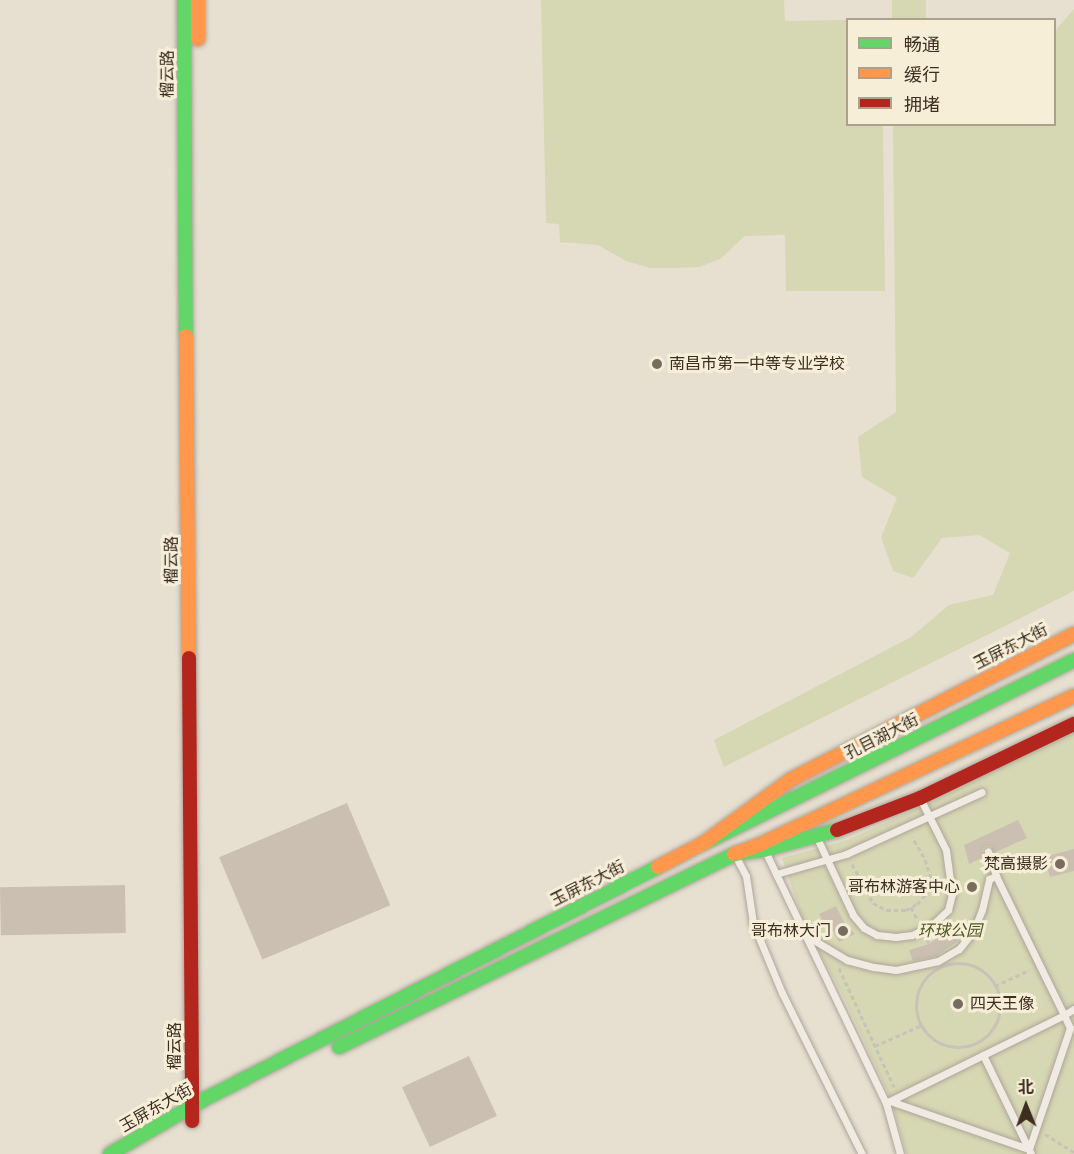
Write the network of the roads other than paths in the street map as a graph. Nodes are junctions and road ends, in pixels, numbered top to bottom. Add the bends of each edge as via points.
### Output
1 (184, 0) edge
2 (198, 0) edge
3 (1074, 634) edge
4 (1074, 660) edge
5 (1074, 696) edge
6 (1074, 724) edge
7 (982, 792) dead end
8 (920, 798) junction
9 (929, 818) junction
10 (816, 836) junction
11 (704, 843) junction
12 (763, 847) junction
13 (988, 851) dead end
14 (734, 854) junction
15 (825, 859) junction
16 (776, 874) junction
17 (996, 876) junction
18 (805, 935) junction
19 (1074, 1009) edge
20 (1064, 1015) junction
21 (327, 1053) dead end
22 (982, 1055) junction
23 (306, 1063) dead end
24 (888, 1102) junction
25 (197, 1111) junction
26 (1030, 1152) edge
27 (110, 1154) edge
28 (136, 1154) edge
29 (862, 1154) edge
30 (900, 1154) edge

1 - 25 main road, 榴云路
2 - 25 main road, 榴云路
3 - 11 main road, 玉屏东大街 via 790,780
4 - 11 main road, 孔目湖大街
5 - 12 main road
6 - 8 main road
7 - 9 lane
8 - 9 lane
8 - 10 main road
9 - 15 lane via 846,854
9 - 15 lane via 946,850 952,894 948,910 932,925 912,935 877,935 864,928 853,915
10 - 12 main road
10 - 15 lane
11 - 25 main road, 玉屏东大街
12 - 14 main road
12 - 16 lane
13 - 17 lane
14 - 21 main road
14 - 29 lane via 746,876 753,922 782,993
15 - 16 lane
16 - 18 lane
17 - 18 lane via 988,879 973,932 959,949 938,961 896,970 848,960
17 - 20 lane
18 - 24 lane
19 - 20 lane
20 - 22 lane
20 - 26 lane via 1070,1028
22 - 24 lane
22 - 26 lane
23 - 25 main road, 玉屏东大街
24 - 26 lane
24 - 30 lane
25 - 27 main road, 玉屏东大街
25 - 28 main road, 玉屏东大街

